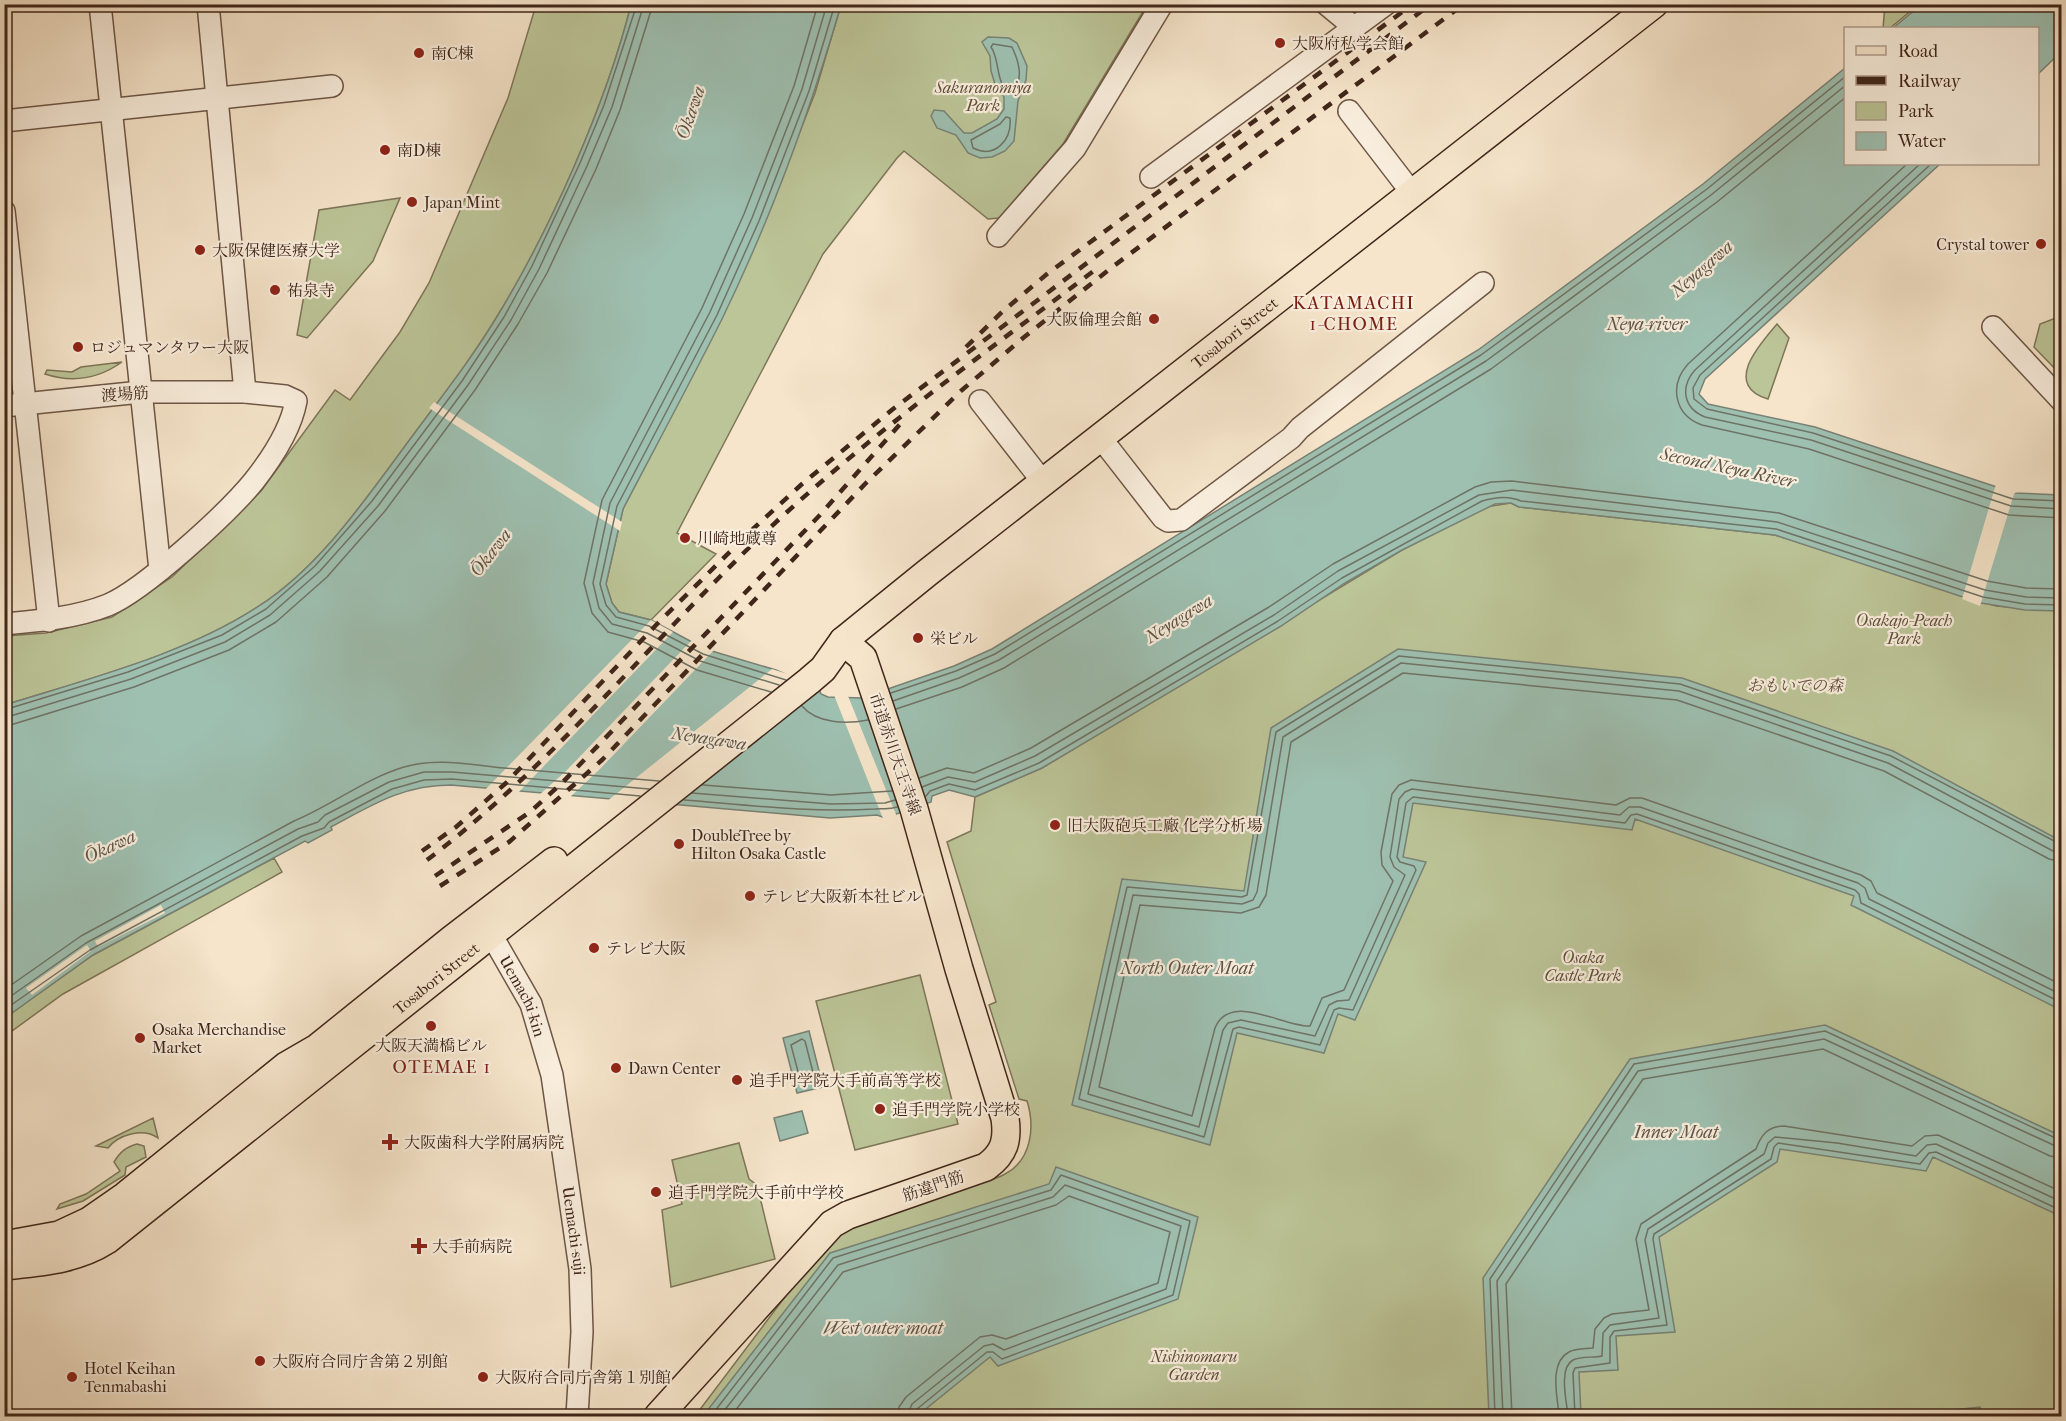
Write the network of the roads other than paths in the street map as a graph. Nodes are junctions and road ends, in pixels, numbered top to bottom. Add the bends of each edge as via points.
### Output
1 (100, 4) edge
2 (208, 4) edge
3 (1162, 4) edge
4 (1326, 4) edge
5 (1386, 4) edge
6 (1654, 4) edge
7 (1355, 28) junction
8 (332, 86) dead end
9 (217, 99) junction
10 (111, 110) junction
11 (1349, 111) dead end
12 (4, 121) edge
13 (1151, 177) dead end
14 (1412, 193) junction
15 (4, 211) edge
16 (998, 236) dead end
17 (1483, 283) dead end
18 (1993, 327) dead end
19 (141, 392) junction
20 (245, 392) junction
21 (980, 401) dead end
22 (2061, 401) edge
23 (15, 404) edge
24 (1100, 437) junction
25 (1043, 482) junction
26 (160, 570) junction
27 (49, 621) junction
28 (4, 624) edge
29 (843, 641) junction
30 (934, 876) joint
31 (486, 924) junction
32 (4, 1245) edge
33 (4, 1266) edge
34 (577, 1416) edge
35 (658, 1416) edge

1 - 10 street
2 - 9 street
3 - 16 street via 1075,148
4 - 7 street
5 - 7 street
6 - 14 main road, Tosabori Street
7 - 13 street
8 - 9 street
9 - 10 street
9 - 20 street
10 - 12 street
10 - 19 street
11 - 14 street
14 - 24 main road, Tosabori Street
15 - 23 street
17 - 24 street via 1291,438 1181,520 1163,518
18 - 22 street
19 - 20 street, 渡場筋
19 - 23 street, 渡場筋
19 - 26 street
20 - 26 street, 渡場筋 via 285,396 296,401 290,425 254,481
21 - 25 street
23 - 27 street
24 - 25 main road, Tosabori Street
25 - 29 main road, Tosabori Street
26 - 27 street via 109,605
27 - 28 street
29 - 30 main road, 市道赤川天王寺線 via 862,658
29 - 31 main road, Tosabori Street via 812,655 799,677
30 - 35 main road, 筋違門筋 via 1005,1118 1004,1149 986,1167 832,1224
31 - 32 main road, Tosabori Street via 317,1048 286,1066 89,1221 59,1235
31 - 33 main road, Tosabori Street via 314,1077 107,1240 90,1251 62,1259
31 - 34 street, Uemachi-kin via 531,1004 552,1075 580,1269 582,1332

